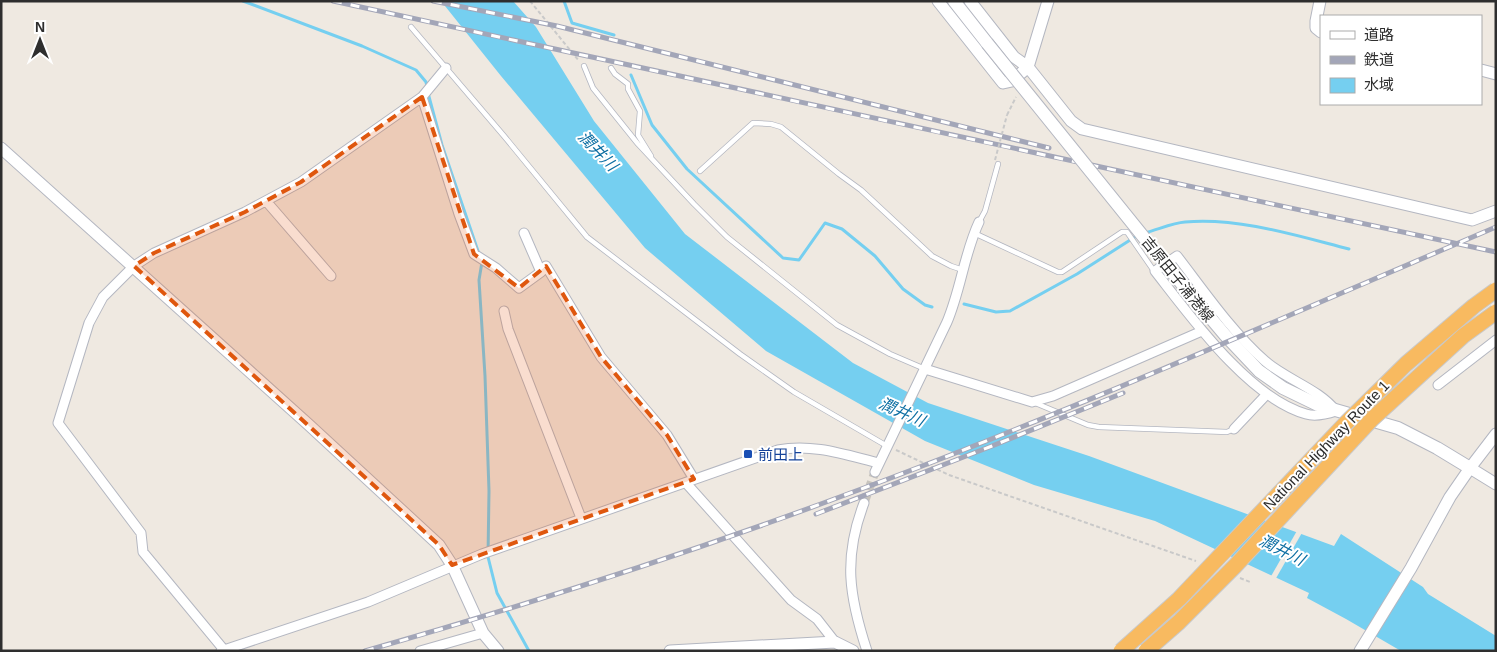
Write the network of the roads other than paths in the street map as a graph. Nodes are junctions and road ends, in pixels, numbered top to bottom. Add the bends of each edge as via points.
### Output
1 (938, 1) edge
2 (954, 1) edge
3 (970, 1) edge
4 (1048, 1) edge
5 (1320, 1) edge
6 (411, 27) dead end
7 (1320, 31) edge
8 (584, 66) road end
9 (1028, 67) junction
10 (446, 68) junction
11 (611, 68) dead end
12 (1482, 70) edge
13 (1496, 74) edge
14 (425, 93) junction
15 (1, 148) edge
16 (654, 162) junction
17 (996, 162) road end
18 (700, 171) dead end
19 (266, 201) junction
20 (1496, 211) edge
21 (979, 222) joint
22 (524, 233) dead end
23 (974, 233) junction
24 (134, 266) junction
25 (963, 270) junction
26 (1155, 271) junction
27 (541, 272) junction
28 (331, 276) dead end
29 (1496, 290) edge
30 (504, 312) dead end
31 (1496, 312) edge
32 (1202, 331) junction
33 (1496, 340) edge
34 (925, 369) junction
35 (1438, 385) dead end
36 (1267, 394) junction
37 (1032, 402) junction
38 (1336, 411) junction
39 (1234, 429) joint
40 (1496, 434) edge
41 (887, 446) junction
42 (879, 463) junction
43 (1470, 468) junction
44 (876, 472) tunnel mouth
45 (690, 481) junction
46 (1496, 484) edge
47 (864, 503) tunnel mouth
48 (581, 518) junction
49 (452, 566) junction
50 (483, 633) junction
51 (835, 642) junction
52 (223, 650) edge
53 (420, 651) edge
54 (498, 651) edge
55 (670, 651) edge
56 (853, 651) edge
57 (867, 651) edge
58 (1121, 651) edge
59 (1146, 651) edge
60 (1360, 651) edge

1 - 9 street via 1003,83 1012,81
2 - 38 main road, 吉原田子浦港線, bridge via 1225,335 1259,370 1289,392
3 - 9 street via 1014,57
4 - 9 street
5 - 7 street via 1316,20 1316,28
6 - 10 lane
8 - 16 lane via 593,88
9 - 20 street via 1071,121 1082,129 1472,220
10 - 14 street
10 - 41 lane via 587,238 794,392
11 - 16 lane via 628,84 640,111 638,136
12 - 13 street
14 - 19 street via 301,182
14 - 27 street via 474,254 519,288
15 - 24 street
16 - 34 lane via 727,237 837,326
17 - 21 lane via 985,211
18 - 25 lane via 753,123 781,127 861,190 932,256
19 - 24 street via 154,253
19 - 28 street
21 - 23 street
22 - 27 street
23 - 25 street
23 - 26 lane via 1062,272 1122,232 1127,232
24 - 49 street via 439,545
24 - 52 street via 103,297 89,323 58,423 141,533 143,552
25 - 34 street via 951,312
26 - 32 street
26 - 38 street via 1177,256 1233,327 1265,361 1322,396
27 - 45 street via 546,266 602,357 667,435
29 - 58 highway, National Highway Route 1, bridge via 1406,364 1179,600
30 - 48 street
31 - 59 highway, National Highway Route 1, bridge via 1463,336 1372,419 1235,566
32 - 36 street
32 - 37 street via 1053,396
33 - 35 street
34 - 37 street
34 - 41 street
36 - 38 street via 1308,415
36 - 39 street
37 - 39 lane via 1099,427 1227,432
38 - 43 main road, 吉原田子浦港線 via 1398,428
40 - 43 street
41 - 42 street
42 - 44 street
42 - 45 street via 823,450 792,447
43 - 46 street
43 - 60 street
45 - 48 street
45 - 51 street via 790,600 816,619
47 - 57 street via 857,520 850,567 856,616
48 - 49 street
49 - 50 street
49 - 52 street via 368,602
50 - 53 street
50 - 54 street
51 - 55 street
51 - 56 street

